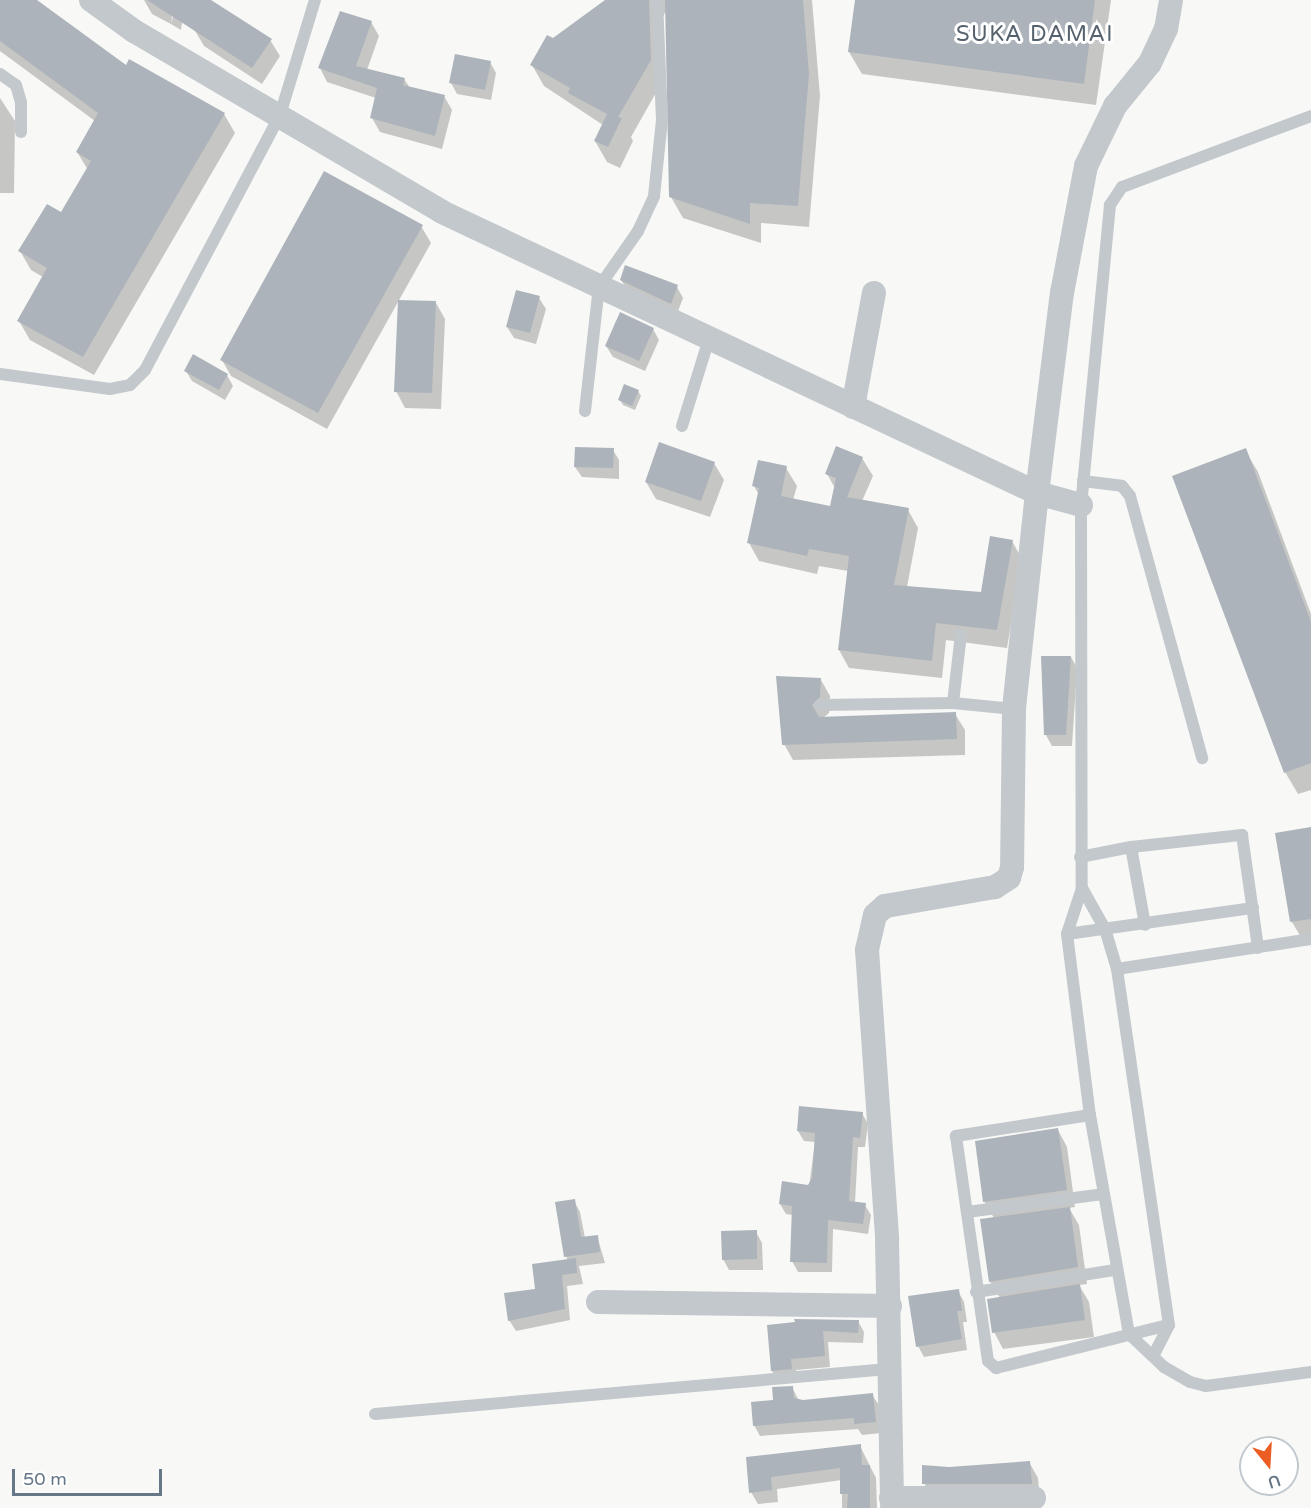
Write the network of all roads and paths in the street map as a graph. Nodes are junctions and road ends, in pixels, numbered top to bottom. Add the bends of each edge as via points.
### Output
1 (91, 0) edge
2 (315, 0) edge
3 (657, 0) edge
4 (1171, 0) edge
5 (0, 74) edge
6 (280, 115) junction
7 (1311, 116) edge
8 (21, 132) dead end
9 (599, 287) junction
10 (874, 294) dead end
11 (709, 339) junction
12 (0, 374) edge
13 (853, 407) junction
14 (585, 411) dead end
15 (681, 426) dead end
16 (1083, 481) junction
17 (1037, 493) junction
18 (1081, 505) junction
19 (962, 634) dead end
20 (953, 703) junction
21 (820, 705) dead end
22 (1014, 709) junction
23 (1202, 758) dead end
24 (1131, 847) junction
25 (1080, 857) junction
26 (1082, 888) junction
27 (1253, 909) junction
28 (1145, 925) junction
29 (1105, 929) junction
30 (1067, 934) junction
31 (1311, 939) edge
32 (1258, 948) junction
33 (1117, 969) junction
34 (1090, 1115) junction
35 (1103, 1194) junction
36 (967, 1212) junction
37 (1115, 1270) junction
38 (976, 1292) junction
39 (598, 1302) dead end
40 (890, 1306) junction
41 (1169, 1325) junction
42 (1129, 1334) junction
43 (1154, 1355) junction
44 (888, 1369) junction
45 (1311, 1372) edge
46 (375, 1414) dead end
47 (1034, 1498) dead end
48 (891, 1503) edge

1 - 6 street via 134,31
2 - 6 lane
3 - 9 lane via 662,120 654,196 638,231
4 - 17 street via 1166,29 1150,63 1115,106 1086,166 1062,293
5 - 8 lane via 16,85 21,102
6 - 9 street via 442,212
6 - 12 lane via 145,370 130,385 110,389
7 - 16 lane via 1122,187 1114,197 1108,215
9 - 11 street
9 - 14 lane
10 - 13 street
11 - 13 street
11 - 15 lane
13 - 17 street
16 - 18 lane
16 - 23 lane via 1122,486 1130,496
17 - 18 street
17 - 22 street
18 - 25 lane
19 - 20 lane
20 - 21 lane
20 - 22 lane
22 - 40 street via 1009,878 995,887 892,904 879,910 873,921 867,950
24 - 25 lane
24 - 27 lane via 1242,835
24 - 28 lane
25 - 26 lane
26 - 29 lane
26 - 30 lane
27 - 28 lane
27 - 32 lane
28 - 29 lane
29 - 30 lane
29 - 33 lane
30 - 34 lane
31 - 32 lane
32 - 33 lane
33 - 41 lane
34 - 35 lane
34 - 36 lane via 959,1133 956,1142
35 - 36 lane
35 - 37 lane
36 - 38 lane
37 - 38 lane
37 - 42 lane
38 - 42 lane via 988,1361 996,1368
39 - 40 street
40 - 44 street
41 - 42 lane
41 - 43 lane
42 - 43 lane
43 - 45 lane via 1164,1367 1206,1386
44 - 46 lane
44 - 48 street
47 - 48 street

